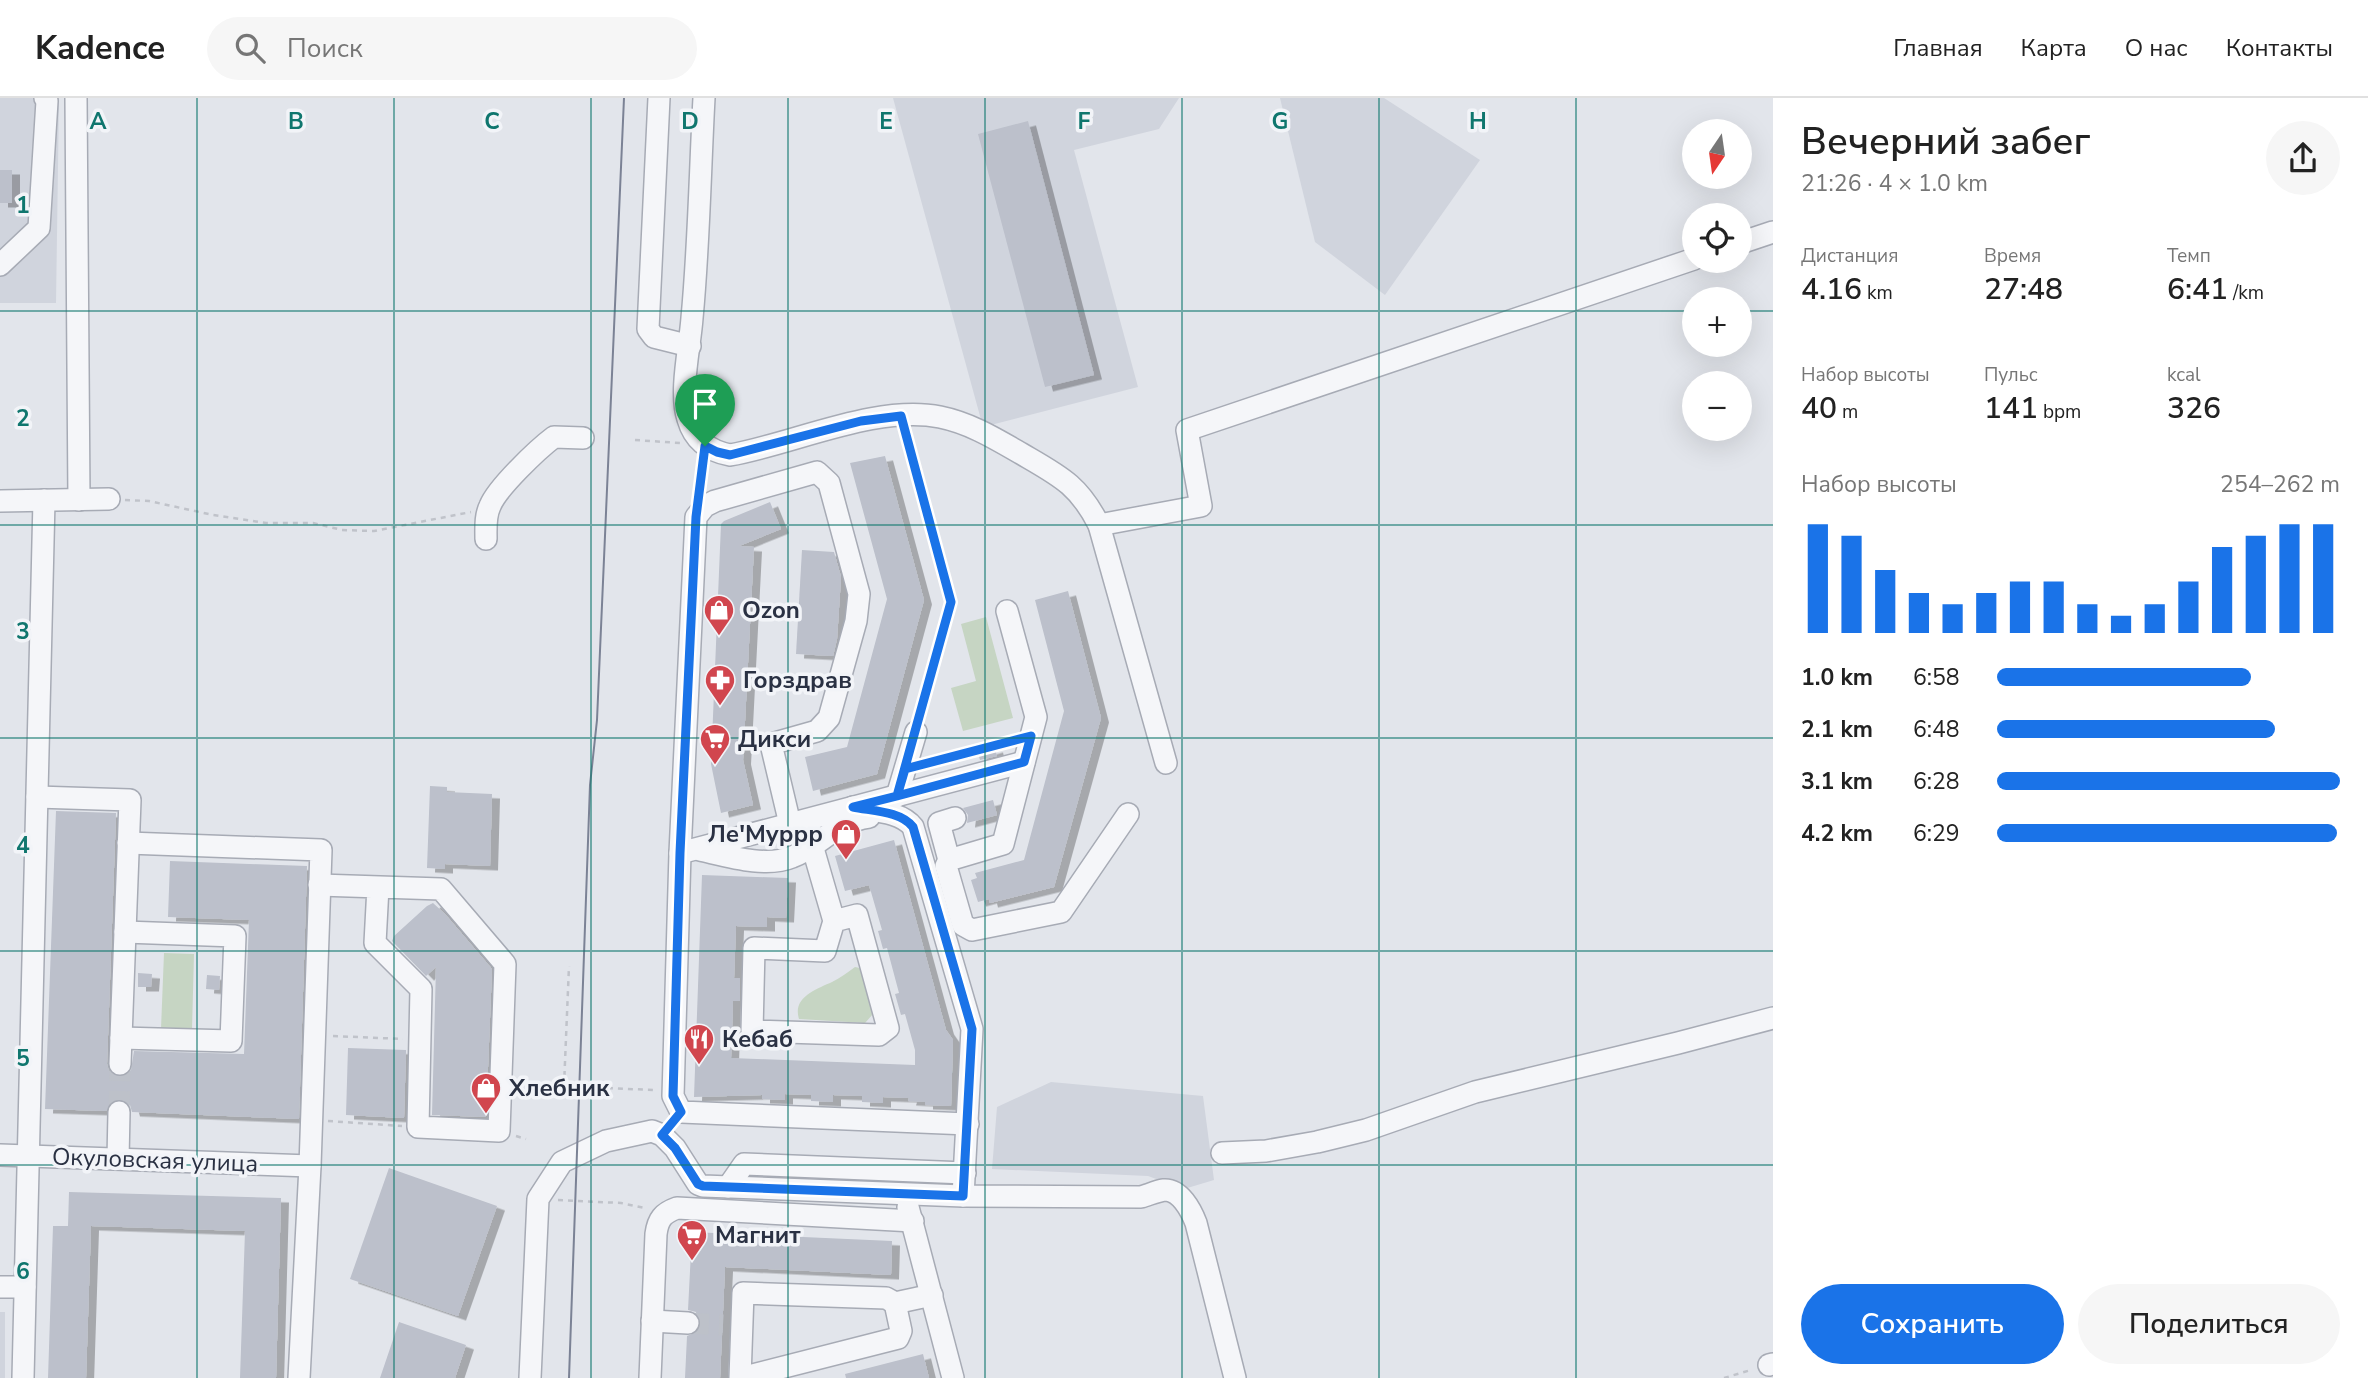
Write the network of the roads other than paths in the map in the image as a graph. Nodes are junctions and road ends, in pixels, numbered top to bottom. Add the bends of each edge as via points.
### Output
1 (45, 98) edge
2 (76, 98) edge
3 (659, 98) edge
4 (704, 98) edge
5 (1773, 232) edge
6 (1752, 239) edge
7 (1682, 263) edge
8 (0, 265) edge
9 (690, 346) junction
10 (811, 435) junction
11 (583, 438) dead end
12 (817, 472) junction
13 (109, 499) road end
14 (44, 500) junction
15 (79, 500) junction
16 (0, 501) edge
17 (1099, 525) junction
18 (486, 539) dead end
19 (1007, 611) dead end
20 (916, 732) road end
21 (1024, 762) junction
22 (1166, 763) dead end
23 (37, 797) junction
24 (893, 805) junction
25 (1128, 814) dead end
26 (955, 818) dead end
27 (790, 824) junction
28 (128, 843) junction
29 (812, 845) junction
30 (688, 851) junction
31 (949, 860) junction
32 (319, 885) junction
33 (378, 887) junction
34 (834, 922) junction
35 (125, 932) junction
36 (1773, 1018) edge
37 (121, 1038) junction
38 (120, 1064) tunnel mouth
39 (119, 1112) tunnel mouth
40 (681, 1112) junction
41 (968, 1124) junction
42 (662, 1135) junction
43 (1222, 1153) dead end
44 (0, 1155) edge
45 (27, 1155) junction
46 (118, 1159) junction
47 (310, 1166) junction
48 (965, 1173) junction
49 (729, 1187) junction
50 (903, 1192) junction
51 (963, 1196) junction
52 (913, 1220) junction
53 (0, 1287) edge
54 (24, 1287) junction
55 (932, 1295) junction
56 (895, 1303) junction
57 (652, 1321) junction
58 (688, 1323) tunnel mouth
59 (23, 1378) edge
60 (299, 1378) edge
61 (530, 1378) edge
62 (650, 1378) edge
63 (740, 1378) edge
64 (953, 1378) edge
65 (1235, 1378) edge

1 - 8 street via 39,228
2 - 15 street
3 - 9 street via 648,329 654,337
4 - 9 street
5 - 6 street
7 - 17 street via 1187,430 1201,506
9 - 10 street via 687,418 705,446 730,455
10 - 12 street
10 - 17 street via 901,416 938,416 958,422 1059,475 1078,490
11 - 18 street via 554,437 531,455 490,504
12 - 27 street via 829,483 859,594 829,719 817,731 771,744
12 - 30 street via 715,501 696,517
13 - 15 street
14 - 15 street
14 - 16 street
14 - 23 street
17 - 22 street
19 - 21 street via 1037,717
20 - 24 street
21 - 24 street
21 - 31 street via 1003,844
23 - 28 street via 130,800
23 - 45 street
24 - 27 street via 853,807
24 - 29 street via 852,820
24 - 41 street via 913,827 972,1029
25 - 31 street via 1061,912 972,930 963,925 946,866
26 - 31 street via 939,822
27 - 30 street
28 - 32 street via 320,850
28 - 35 street
29 - 30 street via 778,869 757,861
29 - 34 street
30 - 40 street via 673,1090
32 - 33 street
32 - 47 street
33 - 33 street via 442,889 505,964 499,1131 418,1126 421,989 375,943
34 - 34 street via 825,951 754,948 751,1031 879,1035 888,1028 857,915
35 - 37 street
35 - 37 street via 235,936 231,1041
36 - 43 street via 1475,1092 1342,1136 1266,1151
37 - 38 street
39 - 46 street
40 - 41 street
40 - 42 street
41 - 48 street
42 - 49 street via 698,1184
42 - 61 street via 645,1131 606,1141 562,1162 552,1173 538,1199
44 - 45 street, Окуловская улица
45 - 46 street, Окуловская улица
45 - 54 street
46 - 47 street, Окуловская улица
47 - 60 street
48 - 49 street via 744,1164
48 - 51 street
49 - 50 street
50 - 51 street
50 - 52 street
51 - 65 street via 1141,1197 1172,1191 1191,1211
52 - 55 street
52 - 57 street via 677,1208 665,1212 657,1223
53 - 54 street
54 - 59 street
55 - 56 street
55 - 64 street
56 - 63 street via 901,1331 898,1338
56 - 63 street via 886,1298 743,1293 732,1325
57 - 58 street
57 - 62 street

